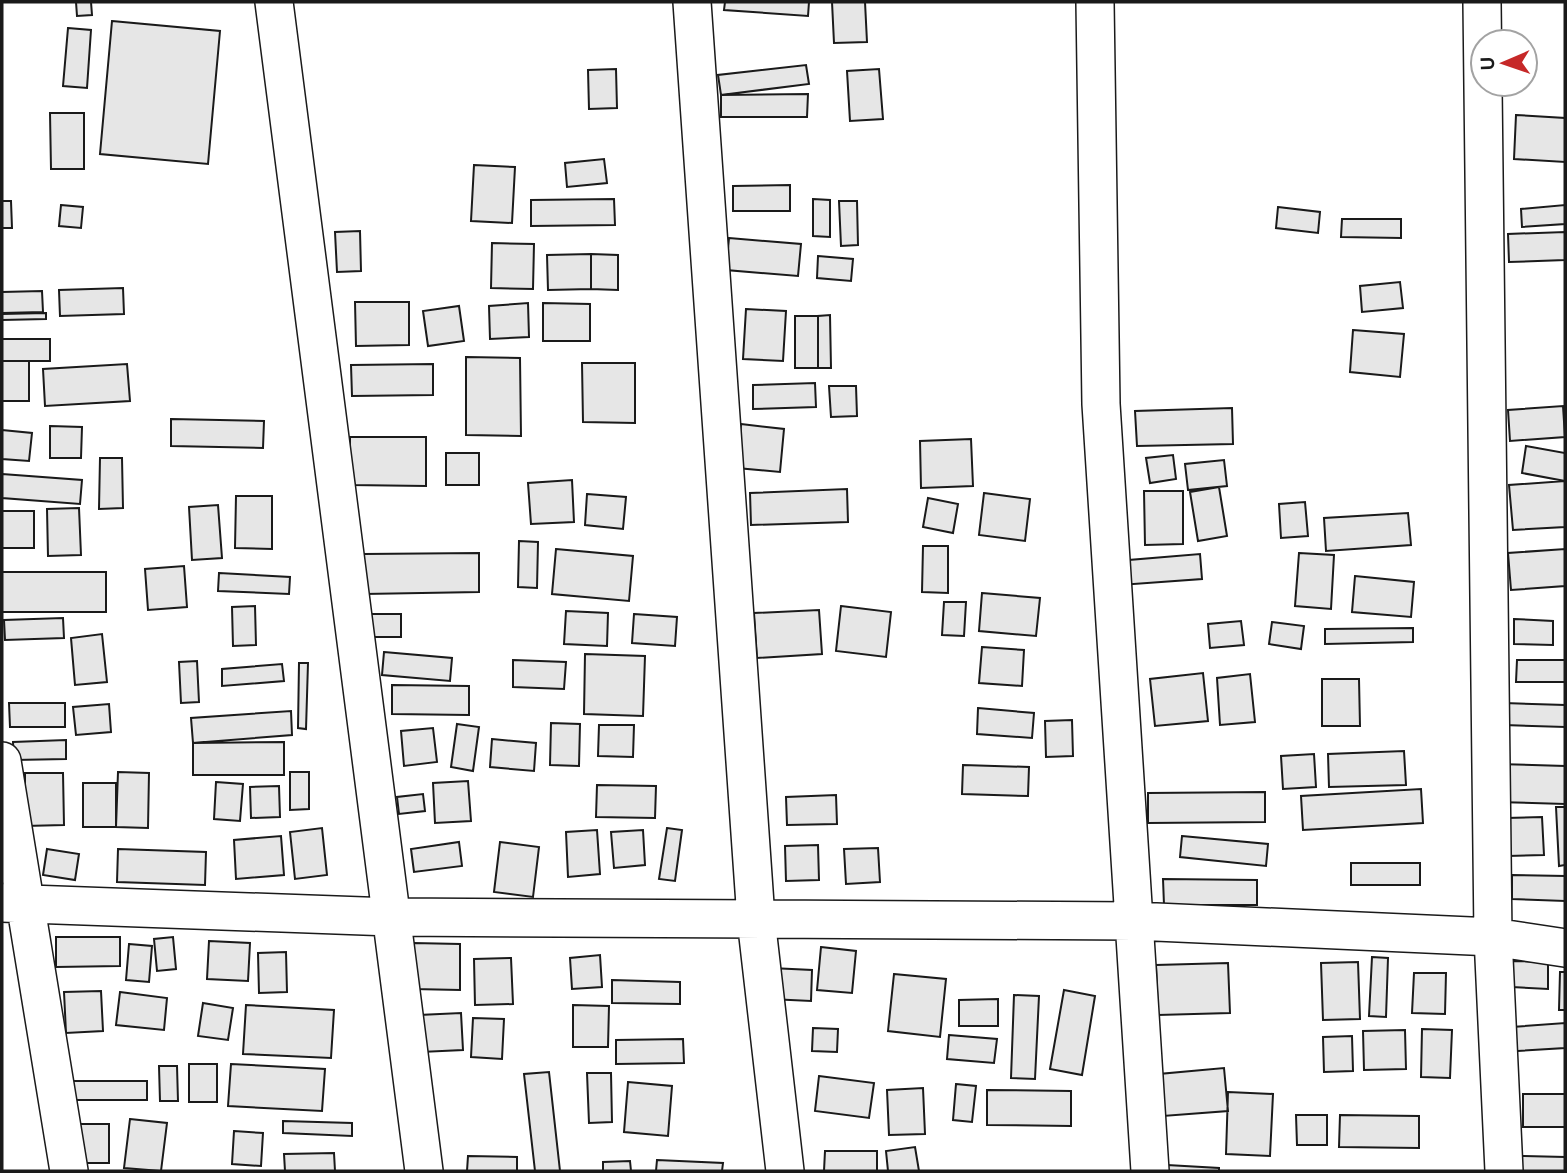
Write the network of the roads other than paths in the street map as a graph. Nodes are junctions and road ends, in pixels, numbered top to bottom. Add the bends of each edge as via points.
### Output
1 (274, 2) edge
2 (692, 2) edge
3 (1095, 2) edge
4 (1482, 2) edge
5 (2, 761) edge
6 (13, 903) edge
7 (391, 917) junction
8 (756, 919) junction
9 (1134, 921) junction
10 (1493, 937) junction
11 (1565, 948) edge
12 (69, 1171) edge
13 (424, 1171) edge
14 (786, 1171) edge
15 (1150, 1171) edge
16 (1504, 1171) edge

1 - 7 street
2 - 8 street
3 - 9 street via 1101,404
4 - 10 street
5 - 6 street
6 - 7 street
6 - 12 street
7 - 8 street
7 - 13 street
8 - 9 street
8 - 14 street
9 - 10 street
9 - 15 street
10 - 11 street
10 - 16 street

